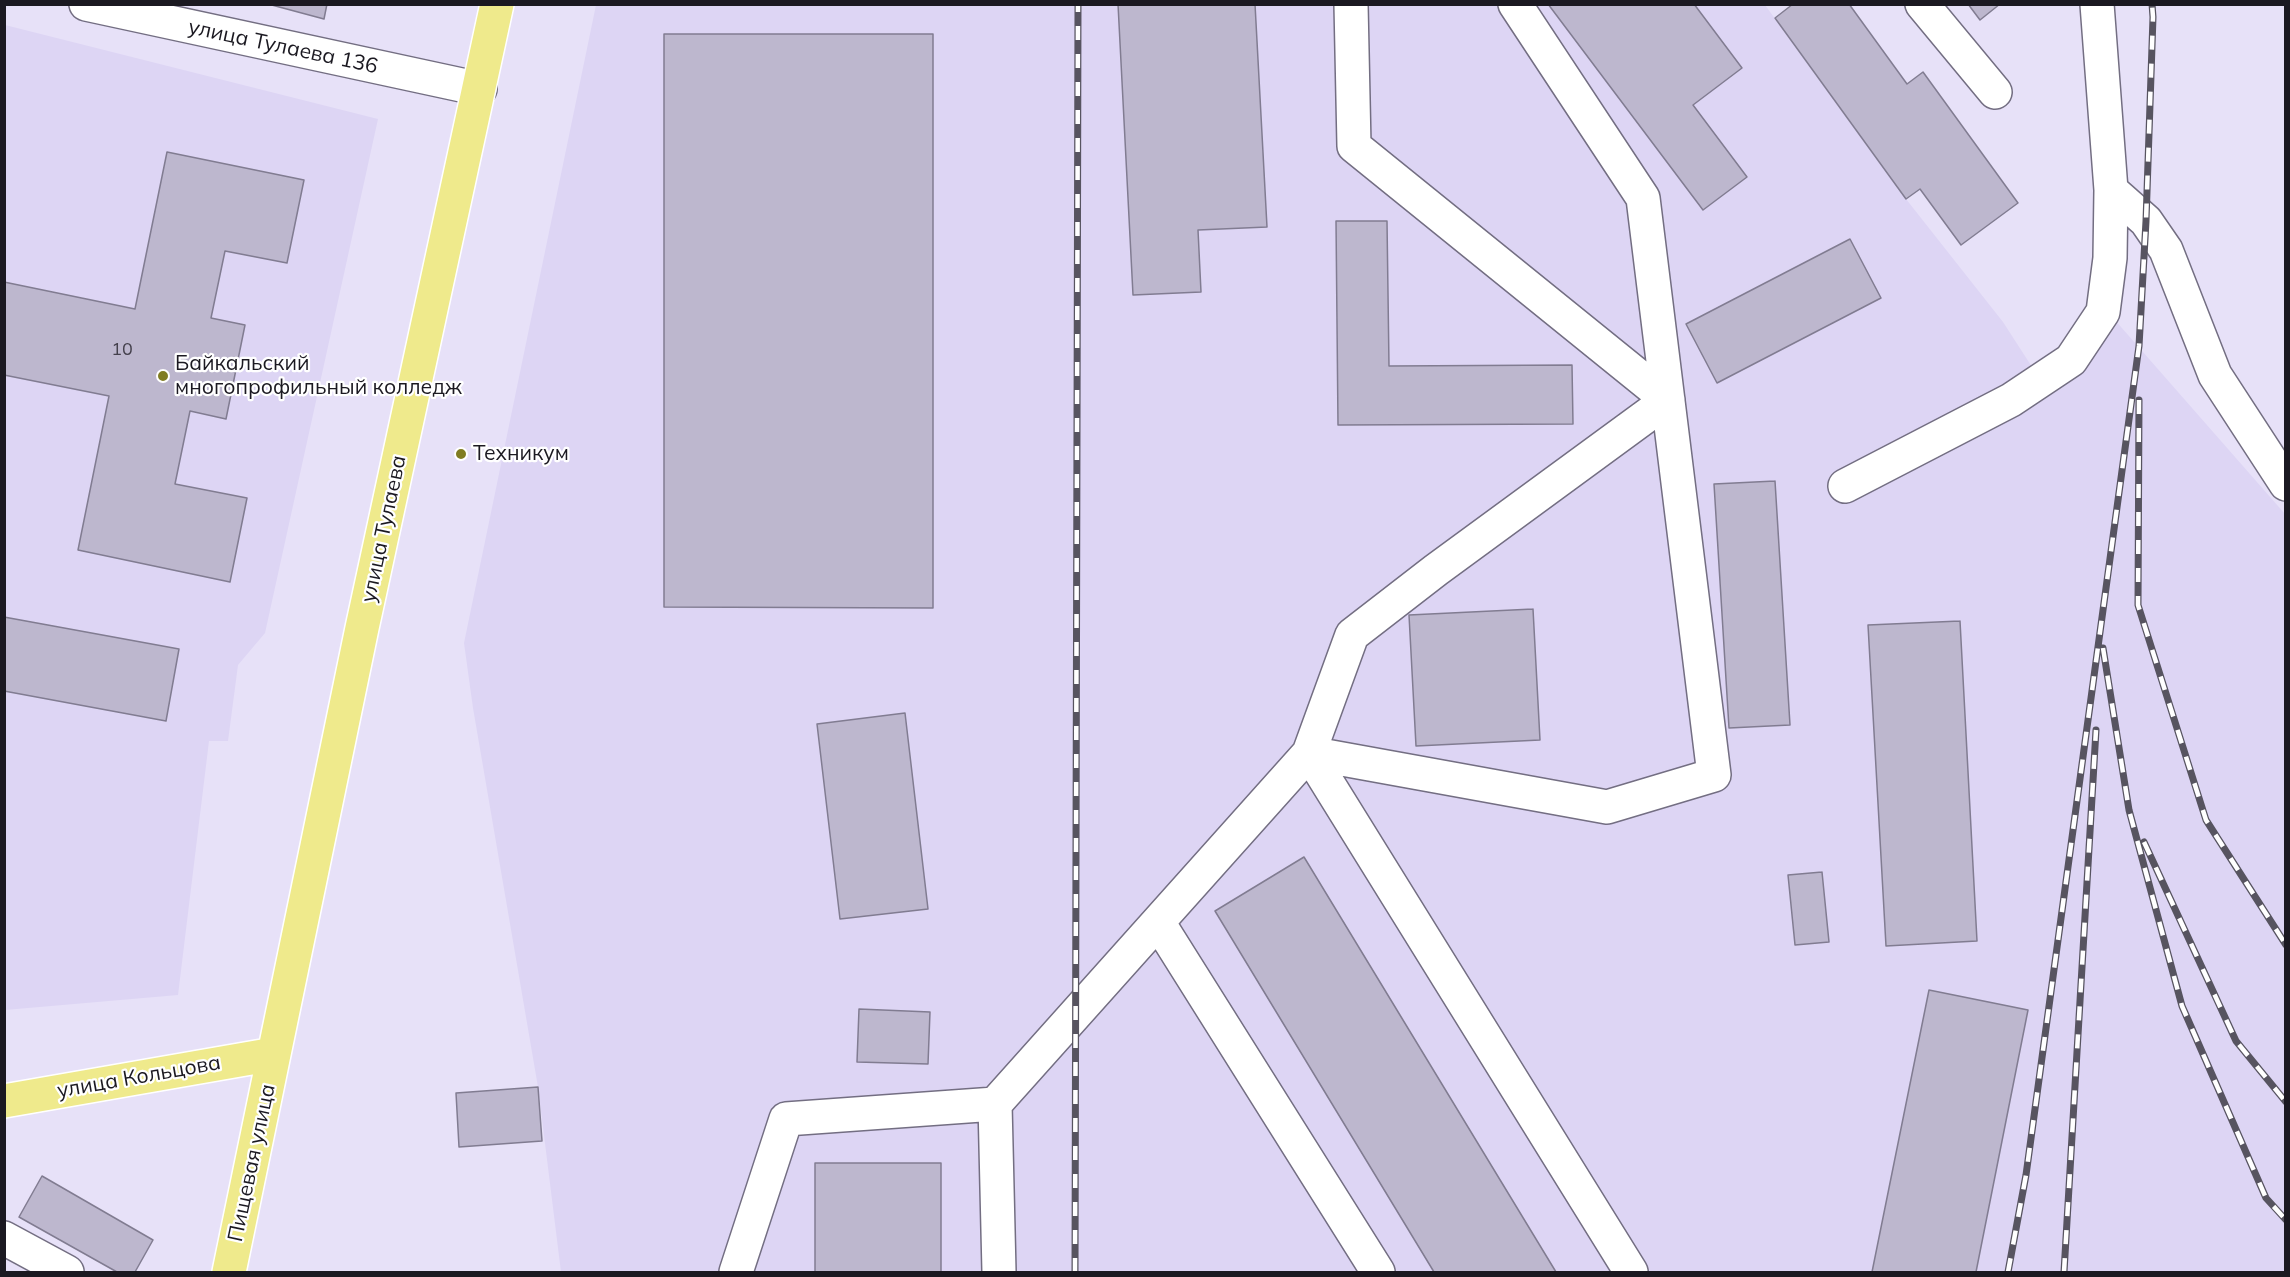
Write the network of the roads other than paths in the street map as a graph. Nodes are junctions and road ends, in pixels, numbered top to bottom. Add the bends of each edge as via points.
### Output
1 (86, 4) edge
2 (497, 4) edge
3 (1351, 4) edge
4 (1515, 4) edge
5 (1922, 4) edge
6 (2097, 4) edge
7 (480, 89) junction
8 (1995, 92) dead end
9 (2111, 189) junction
10 (1668, 400) junction
11 (2286, 484) edge
12 (1845, 486) dead end
13 (1310, 753) junction
14 (1158, 922) junction
15 (274, 1054) junction
16 (4, 1101) edge
17 (995, 1104) junction
18 (4, 1238) edge
19 (67, 1272) edge
20 (229, 1272) edge
21 (736, 1272) edge
22 (999, 1272) edge
23 (1378, 1272) edge
24 (1631, 1272) edge

1 - 7 street, улица Тулаева 136
2 - 7 main road, улица Тулаева
3 - 10 street via 1354,146
4 - 10 street via 1643,198
5 - 8 street
6 - 9 street
7 - 15 main road, улица Тулаева
9 - 11 street via 2146,221 2166,250 2215,375
9 - 12 street via 2110,258 2103,312 2070,360 2011,400
10 - 13 street via 1352,635
10 - 13 street via 1714,775 1607,807
13 - 14 street
13 - 24 street
14 - 17 street
14 - 23 street
15 - 16 main road, улица Кольцова
15 - 20 main road, Пищевая улица
17 - 21 street via 786,1119
17 - 22 street
18 - 19 street

